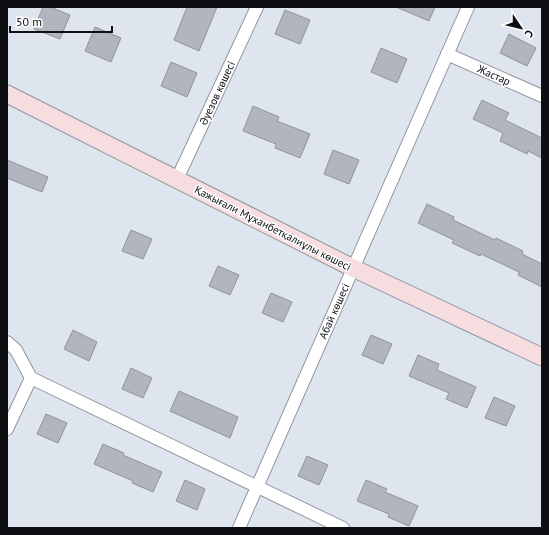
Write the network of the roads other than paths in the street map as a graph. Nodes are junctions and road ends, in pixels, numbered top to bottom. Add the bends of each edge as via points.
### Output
1 (257, 7) edge
2 (468, 7) edge
3 (447, 54) junction
4 (7, 94) edge
5 (542, 96) edge
6 (177, 179) junction
7 (353, 268) junction
8 (7, 342) edge
9 (542, 357) edge
10 (31, 378) junction
11 (7, 429) edge
12 (257, 487) junction
13 (239, 528) edge
14 (343, 528) edge

1 - 6 street, Әуезов көшесі
2 - 3 street, Абай көшесі
3 - 5 street, Жастар
3 - 7 street, Абай көшесі
4 - 6 street, Қажығали Мұханбетқалиұлы көшесі
6 - 7 street, Қажығали Мұханбетқалиұлы көшесі
7 - 9 street, Қажығали Мұханбетқалиұлы көшесі
7 - 12 street, Абай көшесі
8 - 10 street via 16,350
10 - 11 street
10 - 12 street
12 - 13 street, Абай көшесі
12 - 14 street

